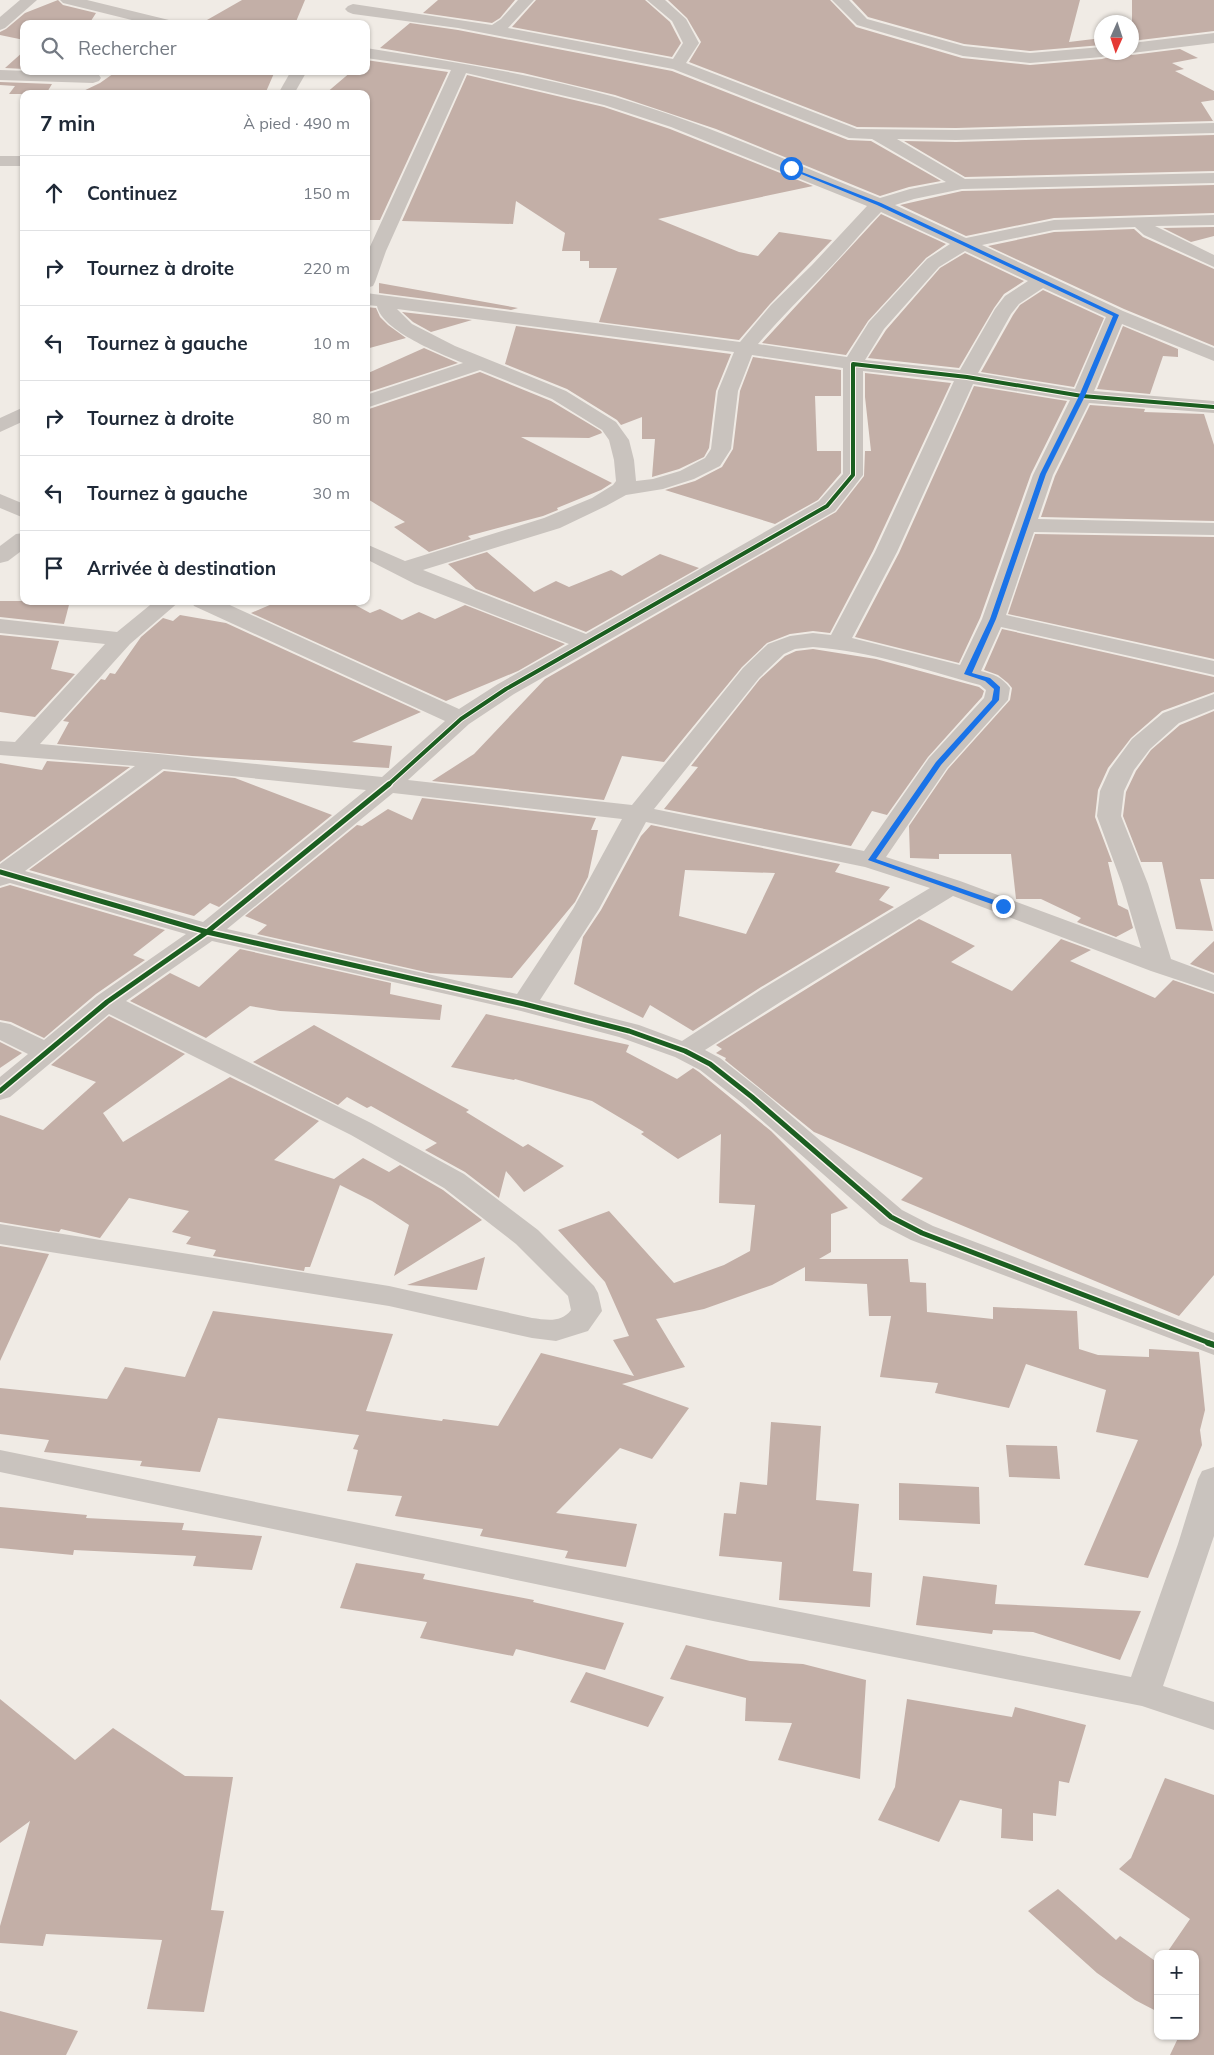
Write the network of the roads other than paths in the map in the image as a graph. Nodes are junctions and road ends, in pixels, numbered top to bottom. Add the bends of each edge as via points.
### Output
1 (29, 0) edge
2 (68, 0) edge
3 (526, 0) edge
4 (655, 0) edge
5 (840, 0) edge
6 (353, 9) edge
7 (151, 20) edge
8 (0, 25) edge
9 (495, 30) junction
10 (1214, 38) edge
11 (1139, 47) edge
12 (1094, 53) edge
13 (370, 54) edge
14 (677, 65) junction
15 (461, 67) junction
16 (0, 75) edge
17 (97, 75) edge
18 (297, 75) edge
19 (85, 90) edge
20 (288, 90) edge
21 (1214, 128) edge
22 (876, 134) junction
23 (0, 161) edge
24 (20, 161) edge
25 (1214, 178) edge
26 (962, 184) junction
27 (879, 204) junction
28 (1214, 220) edge
29 (1140, 221) junction
30 (963, 244) junction
31 (1214, 262) edge
32 (370, 271) edge
33 (1042, 280) junction
34 (370, 300) edge
35 (387, 302) junction
36 (1116, 315) junction
37 (745, 348) junction
38 (1214, 355) edge
39 (483, 363) junction
40 (853, 364) junction
41 (966, 377) junction
42 (1082, 396) junction
43 (370, 401) edge
44 (1214, 407) edge
45 (20, 415) edge
46 (0, 426) edge
47 (621, 489) junction
48 (0, 500) edge
49 (20, 510) edge
50 (1025, 525) junction
51 (1214, 529) edge
52 (20, 543) edge
53 (370, 552) edge
54 (0, 556) edge
55 (404, 569) junction
56 (164, 605) edge
57 (211, 605) edge
58 (993, 619) junction
59 (0, 626) edge
60 (122, 639) junction
61 (838, 642) junction
62 (588, 643) junction
63 (1214, 668) edge
64 (968, 674) junction
65 (1214, 701) edge
66 (461, 719) junction
67 (11, 748) edge
68 (158, 761) junction
69 (388, 784) junction
70 (638, 813) junction
71 (871, 860) junction
72 (2, 875) edge
73 (951, 886) junction
74 (207, 932) junction
75 (1160, 965) junction
76 (1214, 984) edge
77 (107, 1002) junction
78 (524, 1004) junction
79 (0, 1030) edge
80 (685, 1051) junction
81 (46, 1052) junction
82 (0, 1091) edge
83 (0, 1234) edge
84 (1214, 1345) edge
85 (0, 1461) edge
86 (1214, 1479) edge
87 (1143, 1693) junction
88 (1214, 1716) edge

1 - 8 street
2 - 7 street
3 - 9 street
4 - 14 street via 677,15 691,42
5 - 12 street via 862,22 963,51 1030,58
6 - 9 street
9 - 14 street
10 - 11 street
13 - 15 street
14 - 22 street via 855,134
15 - 27 street via 610,101 677,123
15 - 32 street
16 - 17 street
17 - 19 street
18 - 20 street
21 - 22 street
22 - 26 street
23 - 24 street
25 - 26 street
26 - 27 street
27 - 30 street
27 - 37 street
28 - 29 street
29 - 30 street via 1054,225
29 - 31 street via 1150,231
30 - 33 street
30 - 40 street via 933,263 876,326
33 - 36 street
33 - 41 street via 1018,296 1002,313
34 - 35 street
35 - 37 street
35 - 39 street via 386,308 405,328
36 - 38 street
36 - 42 street
37 - 40 street
37 - 47 street via 728,391 721,449 713,462 688,475 656,485
39 - 43 street
39 - 47 street via 559,396 609,426 619,440 624,460 626,481
40 - 41 street
40 - 62 street via 853,475 843,489 826,506
41 - 42 street
41 - 61 street via 886,552
42 - 44 street
42 - 50 street via 1043,474
45 - 46 street
47 - 55 street via 552,523
48 - 49 street
50 - 51 street
50 - 58 street
52 - 54 street
53 - 55 street
55 - 62 street via 447,589
56 - 60 street
57 - 66 street
58 - 63 street
58 - 64 street
59 - 60 street
60 - 67 street
61 - 64 street
61 - 70 street via 813,640 776,649 751,673
62 - 66 street via 506,689
64 - 71 street via 988,680 998,688 996,700 938,763
65 - 75 street via 1172,718 1141,744 1122,769 1112,791 1109,816 1135,884
66 - 69 street
67 - 68 street
68 - 69 street
68 - 72 street
69 - 70 street
69 - 74 street
70 - 71 street
70 - 78 street via 586,909
71 - 73 street
72 - 74 street
73 - 75 street
73 - 80 street
74 - 77 street
74 - 78 street
75 - 76 street
77 - 81 street
77 - 83 street via 361,1128 454,1181 527,1237 582,1293 587,1311 577,1324 556,1331 532,1328 389,1296
78 - 80 street via 629,1031
79 - 81 street
80 - 84 street via 710,1064 752,1097 891,1217 922,1233
81 - 82 street
85 - 87 street
86 - 87 street
87 - 88 street

